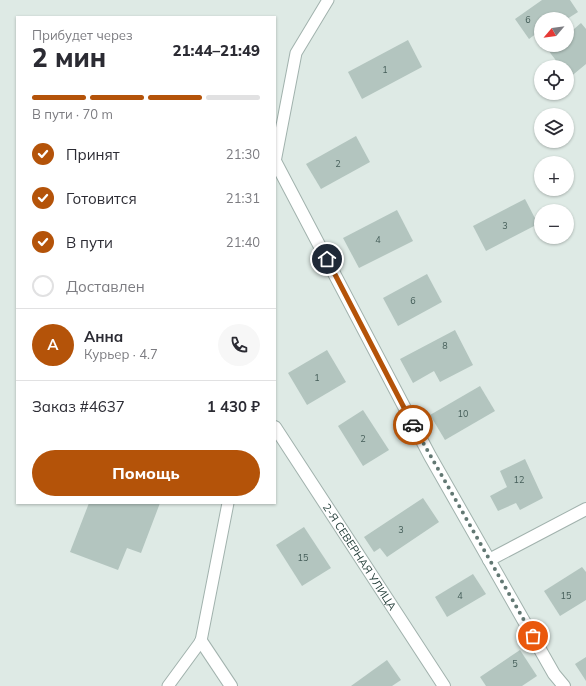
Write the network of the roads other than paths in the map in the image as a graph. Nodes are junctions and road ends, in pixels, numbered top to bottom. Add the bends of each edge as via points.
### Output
1 (328, 0) edge
2 (276, 157) edge
3 (276, 164) edge
4 (276, 429) edge
5 (228, 504) edge
6 (586, 509) edge
7 (489, 560) junction
8 (201, 641) junction
9 (168, 686) edge
10 (231, 686) edge
11 (444, 686) edge
12 (564, 686) edge

1 - 2 lane via 296,53
3 - 7 street via 430,456
4 - 11 street, 2-Я СЕВЕРНАЯ УЛИЦА
5 - 8 lane
6 - 7 street
7 - 12 street via 554,674
8 - 9 lane
8 - 10 street

